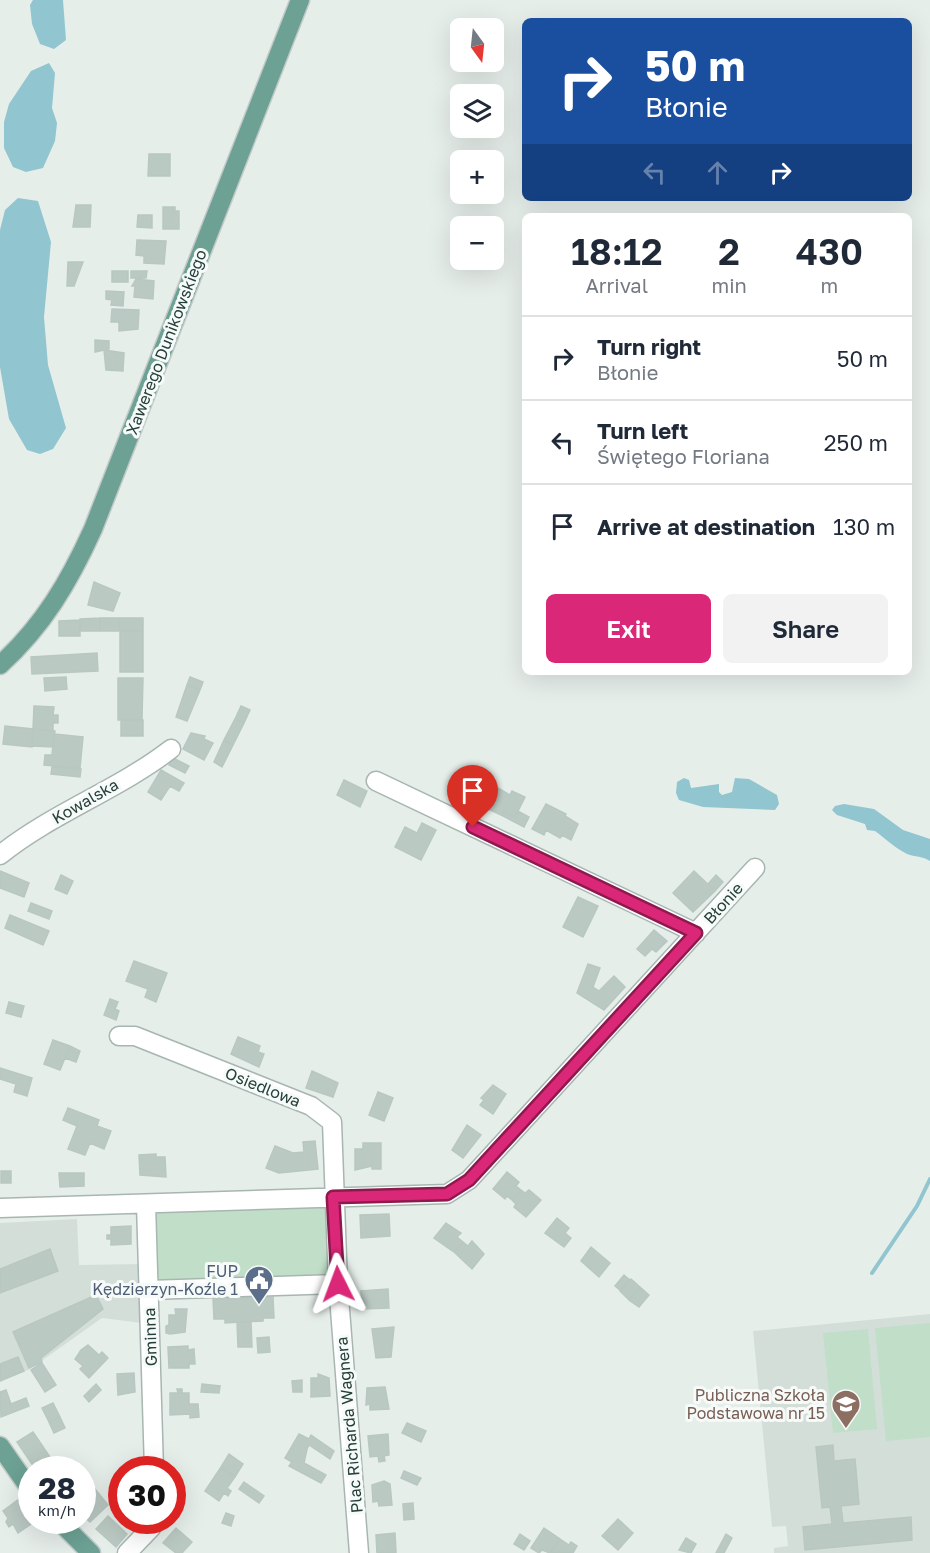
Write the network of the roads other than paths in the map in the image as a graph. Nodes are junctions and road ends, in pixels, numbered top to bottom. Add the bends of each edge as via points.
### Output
1 (300, 0) edge
2 (0, 665) edge
3 (171, 749) dead end
4 (376, 781) dead end
5 (0, 855) edge
6 (756, 868) dead end
7 (696, 933) junction
8 (119, 1036) dead end
9 (333, 1197) junction
10 (146, 1204) junction
11 (0, 1208) edge
12 (338, 1284) junction
13 (149, 1290) junction
14 (0, 1446) edge
15 (154, 1456) edge
16 (18, 1472) edge
17 (71, 1534) edge
18 (145, 1534) edge
19 (91, 1553) edge
20 (127, 1553) edge
21 (359, 1553) edge

1 - 2 main road, Xawerego Dunikowskiego via 93,529 45,618
3 - 5 street, Kowalska
4 - 7 street
6 - 7 street, Błonie
7 - 9 street, Błonie via 469,1180 447,1194
8 - 9 street, Osiedlowa via 135,1036 318,1111 332,1122
9 - 10 street
9 - 12 street, Plac Richarda Wagnera
10 - 11 street
10 - 13 street, Gminna
12 - 13 street
12 - 21 street, Plac Richarda Wagnera
13 - 15 street, Gminna
14 - 16 main road
17 - 19 main road
18 - 20 street

